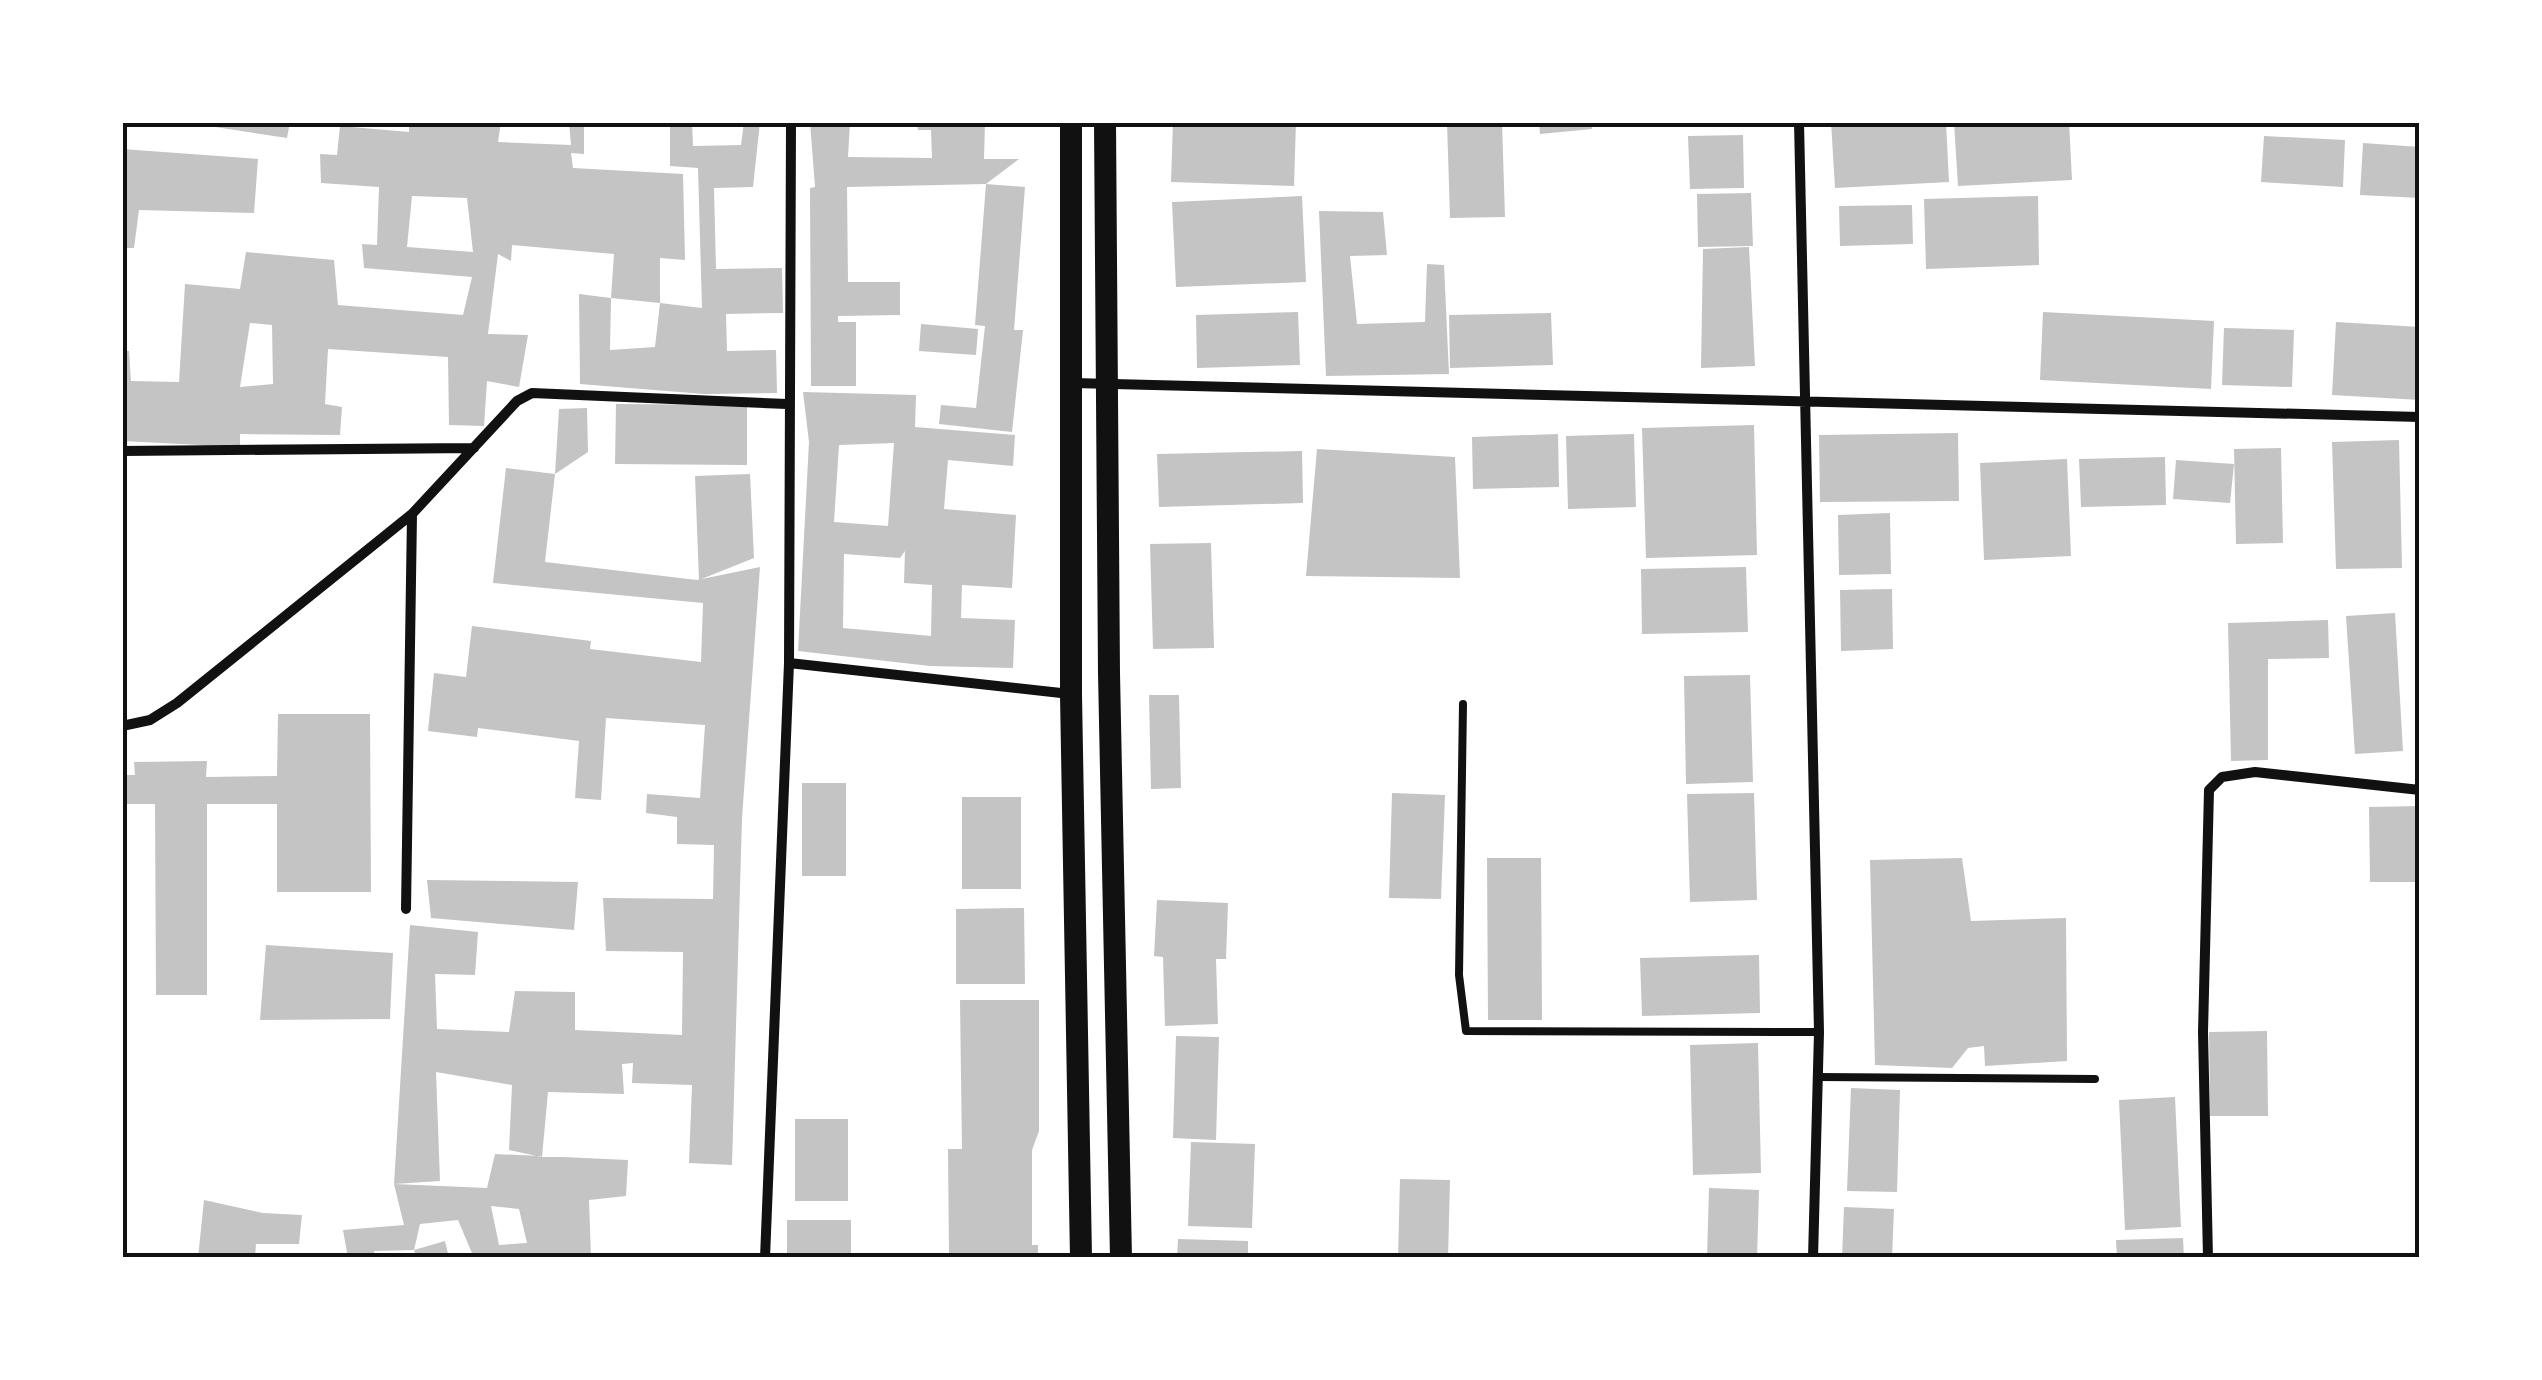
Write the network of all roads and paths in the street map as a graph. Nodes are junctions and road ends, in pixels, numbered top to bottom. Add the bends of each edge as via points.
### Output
1 (791, 122) edge
2 (1071, 122) edge
3 (1104, 122) edge
4 (1798, 122) edge
5 (1106, 383) junction
6 (1072, 384) junction
7 (1803, 399) junction
8 (787, 404) junction
9 (2420, 417) edge
10 (474, 448) junction
11 (122, 451) edge
12 (412, 514) junction
13 (788, 664) junction
14 (1071, 694) junction
15 (1464, 704) dead end
16 (122, 726) edge
17 (2420, 790) edge
18 (406, 910) dead end
19 (1819, 1032) junction
20 (1119, 1041) junction
21 (1080, 1042) junction
22 (1818, 1077) junction
23 (2095, 1080) dead end
24 (1080, 1221) junction
25 (1120, 1226) junction
26 (765, 1258) edge
27 (1081, 1258) edge
28 (1121, 1258) edge
29 (1813, 1258) edge
30 (2208, 1258) edge

1 - 8 street
2 - 6 main road
3 - 5 main road
4 - 7 street
5 - 6 street
5 - 7 street
5 - 20 main road
6 - 14 main road
7 - 9 street
7 - 19 street
8 - 10 street via 532,393
8 - 13 street
10 - 11 street
10 - 12 street
12 - 16 street via 178,703 150,720
12 - 18 street
13 - 14 street
13 - 26 street
14 - 21 main road
15 - 19 lane via 1459,974 1466,1031
17 - 30 street via 2255,772 2222,776 2209,790 2203,1032
19 - 22 street
20 - 21 main road
20 - 25 main road
21 - 24 main road
22 - 23 lane
22 - 29 street
24 - 25 main road
24 - 27 main road
25 - 28 main road

